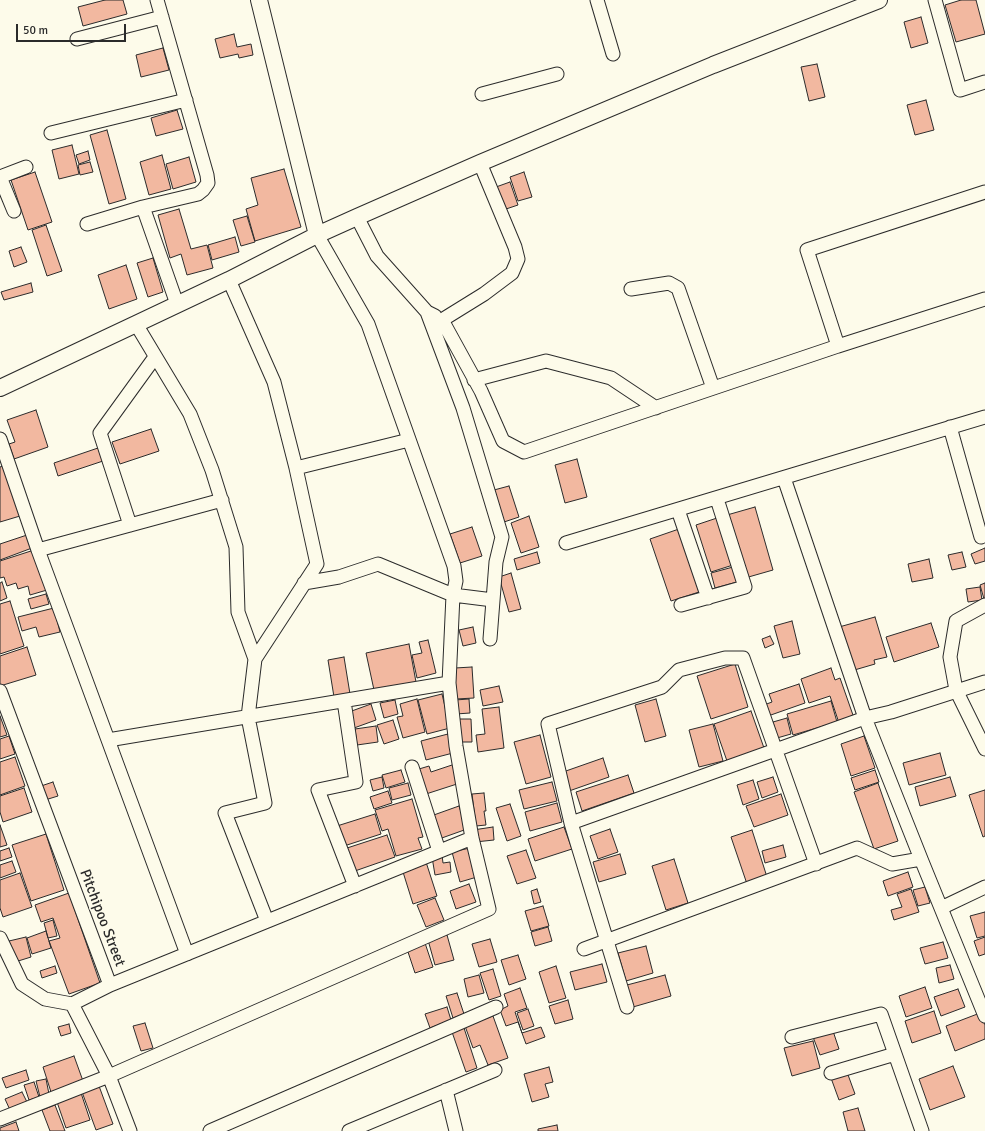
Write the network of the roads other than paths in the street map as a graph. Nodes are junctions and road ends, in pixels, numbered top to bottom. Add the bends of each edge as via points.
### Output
1 (157, 0) edge
2 (259, 0) edge
3 (597, 0) edge
4 (879, 0) edge
5 (935, 0) edge
6 (162, 17) junction
7 (76, 39) dead end
8 (613, 54) dead end
9 (558, 74) dead end
10 (985, 82) edge
11 (482, 94) dead end
12 (186, 100) junction
13 (51, 133) dead end
14 (480, 163) junction
15 (26, 167) dead end
16 (0, 177) edge
17 (985, 192) edge
18 (143, 207) junction
19 (14, 211) dead end
20 (357, 217) junction
21 (87, 224) dead end
22 (317, 235) junction
23 (229, 280) junction
24 (631, 290) dead end
25 (985, 299) edge
26 (177, 304) junction
27 (428, 312) junction
28 (442, 320) junction
29 (136, 324) junction
30 (838, 346) junction
31 (155, 357) junction
32 (474, 380) junction
33 (0, 388) edge
34 (713, 388) junction
35 (656, 408) junction
36 (985, 417) edge
37 (950, 427) junction
38 (0, 439) edge
39 (408, 440) junction
40 (296, 468) junction
41 (784, 478) junction
42 (717, 499) junction
43 (222, 500) junction
44 (678, 510) junction
45 (130, 525) junction
46 (981, 537) dead end
47 (566, 543) dead end
48 (38, 550) junction
49 (304, 583) junction
50 (453, 595) junction
51 (708, 598) junction
52 (493, 600) junction
53 (681, 605) dead end
54 (985, 605) edge
55 (490, 639) dead end
56 (255, 659) junction
57 (985, 682) edge
58 (449, 683) junction
59 (956, 690) junction
60 (0, 691) edge
61 (344, 701) junction
62 (248, 717) junction
63 (865, 718) junction
64 (108, 740) junction
65 (985, 749) edge
66 (775, 750) junction
67 (412, 767) dead end
68 (571, 823) junction
69 (472, 838) junction
70 (439, 851) junction
71 (921, 859) junction
72 (816, 864) junction
73 (354, 886) junction
74 (985, 887) edge
75 (941, 908) junction
76 (267, 922) junction
77 (0, 938) edge
78 (606, 941) junction
79 (584, 949) dead end
80 (187, 954) junction
81 (110, 986) junction
82 (72, 1004) junction
83 (496, 1007) dead end
84 (628, 1007) dead end
85 (985, 1016) edge
86 (792, 1037) dead end
87 (895, 1054) junction
88 (495, 1070) dead end
89 (831, 1073) dead end
90 (109, 1076) junction
91 (446, 1090) junction
92 (0, 1119) edge
93 (130, 1131) edge
94 (210, 1131) edge
95 (349, 1131) edge
96 (456, 1131) edge
97 (922, 1131) edge

1 - 6 street
2 - 22 street
3 - 8 street
4 - 14 street via 713,65
5 - 10 street via 960,90
6 - 7 street
6 - 12 street
9 - 11 street
12 - 13 street
12 - 18 street via 208,183 198,194
14 - 20 street
14 - 28 street via 516,247 518,258 512,273
15 - 16 street
16 - 19 street
17 - 30 street via 807,250
18 - 21 street
18 - 26 street
20 - 22 street
20 - 27 street via 377,256
22 - 23 street
22 - 39 street via 368,324
23 - 26 street
23 - 40 street via 274,382
24 - 34 street via 670,283 678,288
25 - 30 street
26 - 29 street
27 - 28 street
27 - 52 street via 463,408 502,537 496,562
28 - 32 street
29 - 31 street
29 - 33 street
30 - 34 street
31 - 43 street via 190,414
31 - 45 street via 100,433
32 - 35 street via 546,361 611,378
32 - 35 street via 503,441 524,452
34 - 35 street
36 - 37 street
37 - 41 street
37 - 46 street
38 - 48 street
39 - 40 street
39 - 50 street via 454,566 456,581
40 - 49 street via 317,564
41 - 42 street
41 - 63 street
42 - 44 street
42 - 51 street via 745,587
43 - 45 street
43 - 56 street via 236,547 238,612
44 - 47 street
44 - 51 street
45 - 48 street
48 - 64 street
49 - 50 street via 338,577 378,564
49 - 56 street
50 - 52 street
50 - 58 street
51 - 53 street
52 - 55 street
54 - 59 street via 956,621 950,657
56 - 62 street
57 - 59 street
58 - 61 street
58 - 69 street via 456,746
59 - 63 street
59 - 65 street
60 - 81 street, Pitchipoo Street
61 - 62 street
61 - 73 street via 356,782 318,790
62 - 64 street
62 - 76 street via 265,803 225,813
63 - 66 street
63 - 71 street
64 - 80 street
66 - 68 street
66 - 68 street via 743,658 725,658 679,670 662,687 548,724
66 - 72 street
67 - 70 street
68 - 78 street
69 - 70 street
69 - 90 street via 489,909
70 - 73 street
71 - 72 street via 892,864 857,848
71 - 75 street
72 - 78 street
73 - 76 street
74 - 75 street
75 - 85 street
76 - 80 street
77 - 82 street via 22,984 45,999
78 - 79 street
78 - 84 street
80 - 81 street
81 - 82 street, Pitchipoo Street
82 - 90 street
83 - 94 street
86 - 87 street via 881,1014
87 - 89 street
87 - 97 street
88 - 91 street
90 - 92 street
90 - 93 street
91 - 95 street
91 - 96 street

